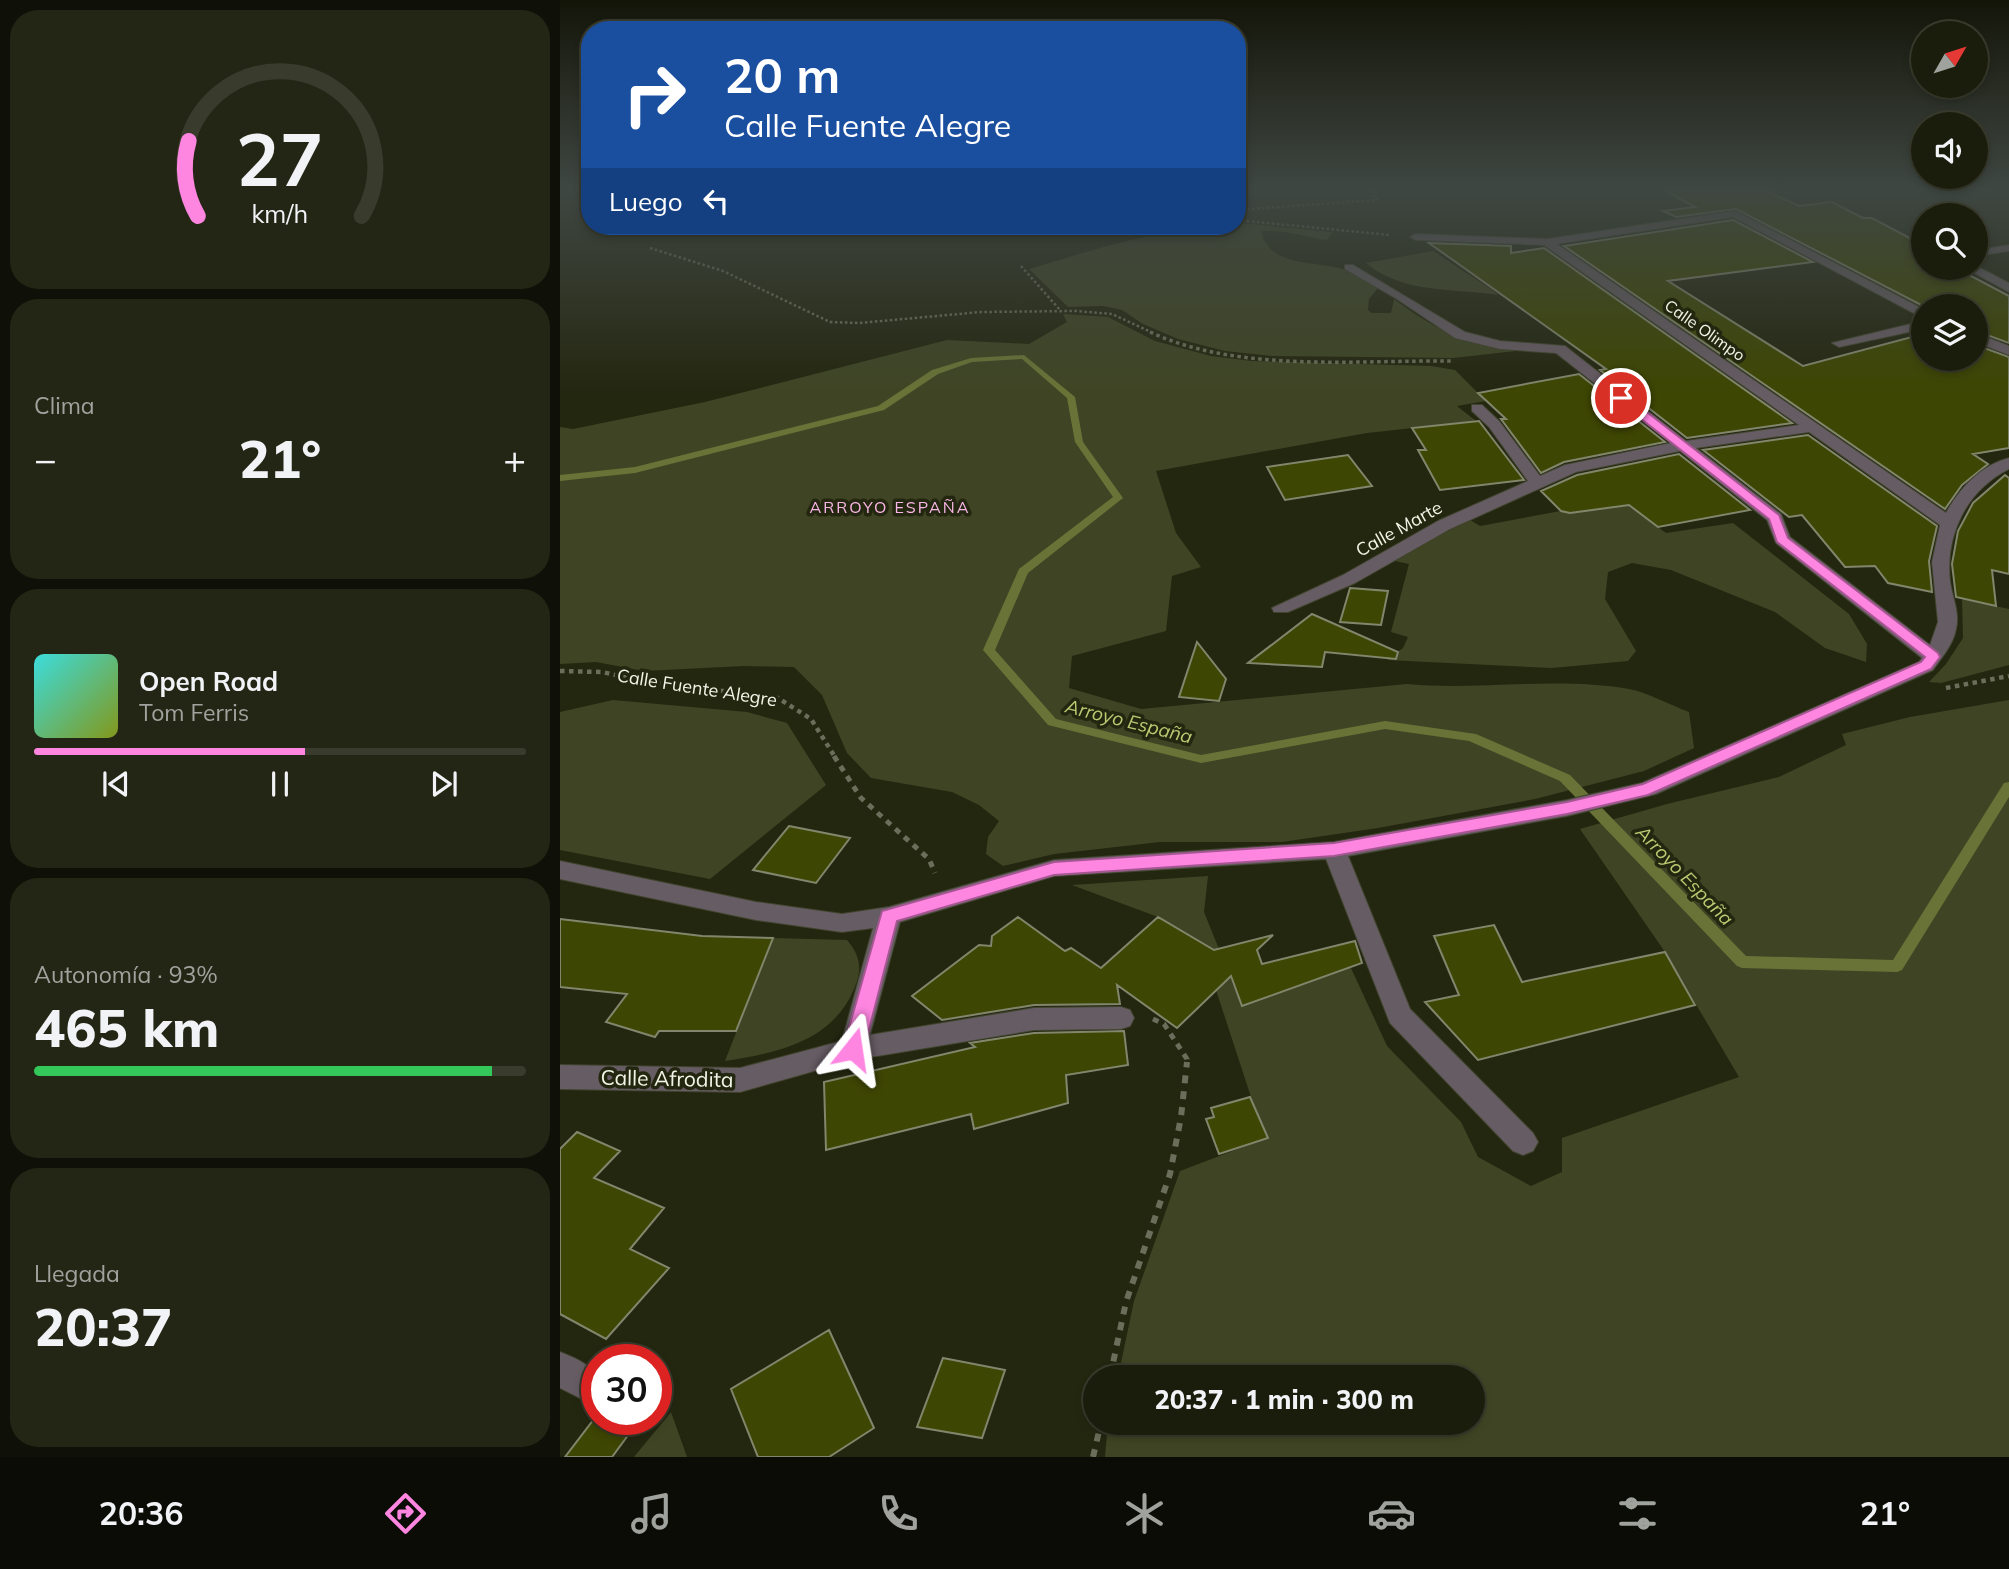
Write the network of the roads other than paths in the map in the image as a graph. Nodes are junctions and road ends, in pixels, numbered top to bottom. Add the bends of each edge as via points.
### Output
1 (1567, 256) edge
2 (1814, 256) edge
3 (1349, 267) dead end
4 (1988, 277) edge
5 (2009, 288) edge
6 (1911, 308) edge
7 (1911, 327) edge
8 (1988, 342) edge
9 (1839, 343) dead end
10 (2009, 351) edge
11 (1477, 408) dead end
12 (1815, 427) junction
13 (1681, 446) junction
14 (2009, 464) edge
15 (1537, 483) junction
16 (1949, 523) junction
17 (1280, 608) dead end
18 (1933, 657) junction
19 (1334, 850) junction
20 (560, 870) edge
21 (889, 916) junction
22 (1121, 1018) road end
23 (853, 1049) junction
24 (560, 1077) edge
25 (1523, 1142) dead end

1 - 12 street, Calle Olimpo
2 - 6 street
3 - 13 street via 1460,335 1500,345 1560,349
4 - 5 street
7 - 9 street
8 - 10 street
11 - 15 street
12 - 13 street, Calle Marte
12 - 16 street, Calle Olimpo
13 - 15 street, Calle Marte via 1571,468
13 - 18 street via 1774,518 1782,539
14 - 16 street via 1994,469 1964,498
15 - 17 street, Calle Marte via 1444,525 1349,579
16 - 18 street via 1941,576 1947,628
18 - 19 street via 1926,666 1648,789
19 - 21 street via 1054,868
19 - 25 street via 1399,1015
20 - 21 street via 756,911 842,923
21 - 23 street
22 - 23 street, Calle Afrodita via 1034,1019
23 - 24 street, Calle Afrodita via 740,1080

